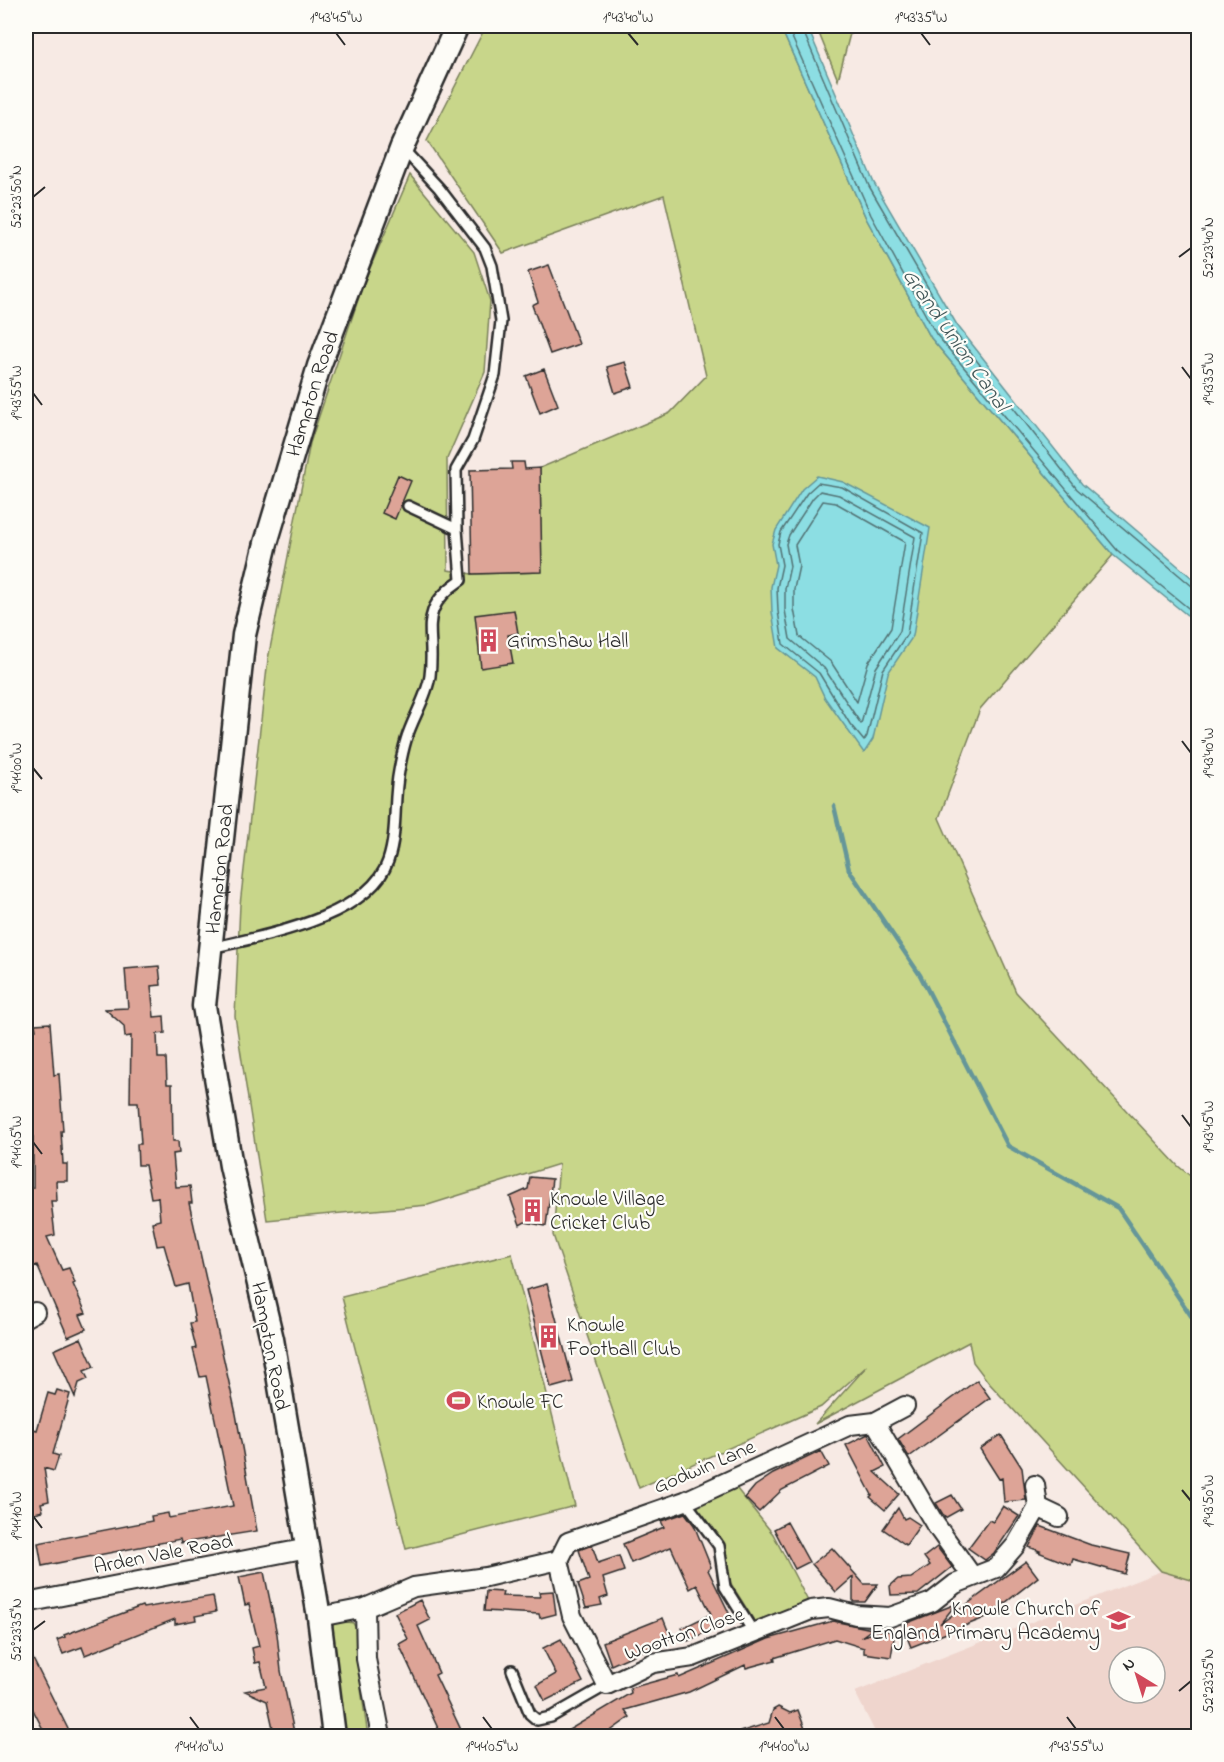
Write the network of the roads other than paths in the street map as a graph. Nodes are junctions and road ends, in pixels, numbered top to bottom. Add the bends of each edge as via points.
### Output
1 (457, 26) edge
2 (402, 147) junction
3 (408, 506) dead end
4 (457, 529) junction
5 (209, 949) junction
6 (905, 1406) dead end
7 (875, 1422) junction
8 (1035, 1485) dead end
9 (685, 1501) junction
10 (1038, 1507) junction
11 (1059, 1517) dead end
12 (308, 1548) junction
13 (559, 1560) junction
14 (972, 1576) junction
15 (26, 1603) edge
16 (365, 1608) junction
17 (320, 1617) junction
18 (754, 1633) junction
19 (512, 1670) dead end
20 (608, 1685) junction
21 (334, 1737) edge
22 (381, 1737) edge

1 - 2 street, Hampton Road
2 - 4 lane via 485,248 501,321 495,375 473,440 456,470
2 - 5 street, Hampton Road via 320,366 266,543 244,635
3 - 4 lane
4 - 5 lane via 461,580 434,603 428,629 430,678 406,740 396,784 395,837 388,863 359,897 308,924
5 - 12 street, Hampton Road via 204,1006 231,1166 272,1339
6 - 7 street, Godwin Lane
7 - 9 street, Godwin Lane via 849,1425
7 - 14 street via 935,1524
8 - 10 street
9 - 13 street, Godwin Lane via 568,1542
9 - 18 lane via 719,1546 725,1587
10 - 11 street
10 - 14 street, Wootton Close via 1016,1545 996,1568
12 - 15 street, Arden Vale Road
12 - 17 street, Hampton Road
13 - 16 street via 486,1578 414,1587
13 - 20 street, Wootton Close via 572,1616
14 - 18 street, Wootton Close via 932,1602 890,1617 829,1608 811,1610
16 - 17 street
16 - 22 street via 366,1659
17 - 21 street, Hampton Road
18 - 20 street, Wootton Close via 693,1657 653,1663
19 - 20 lane via 530,1714 537,1720 551,1717

